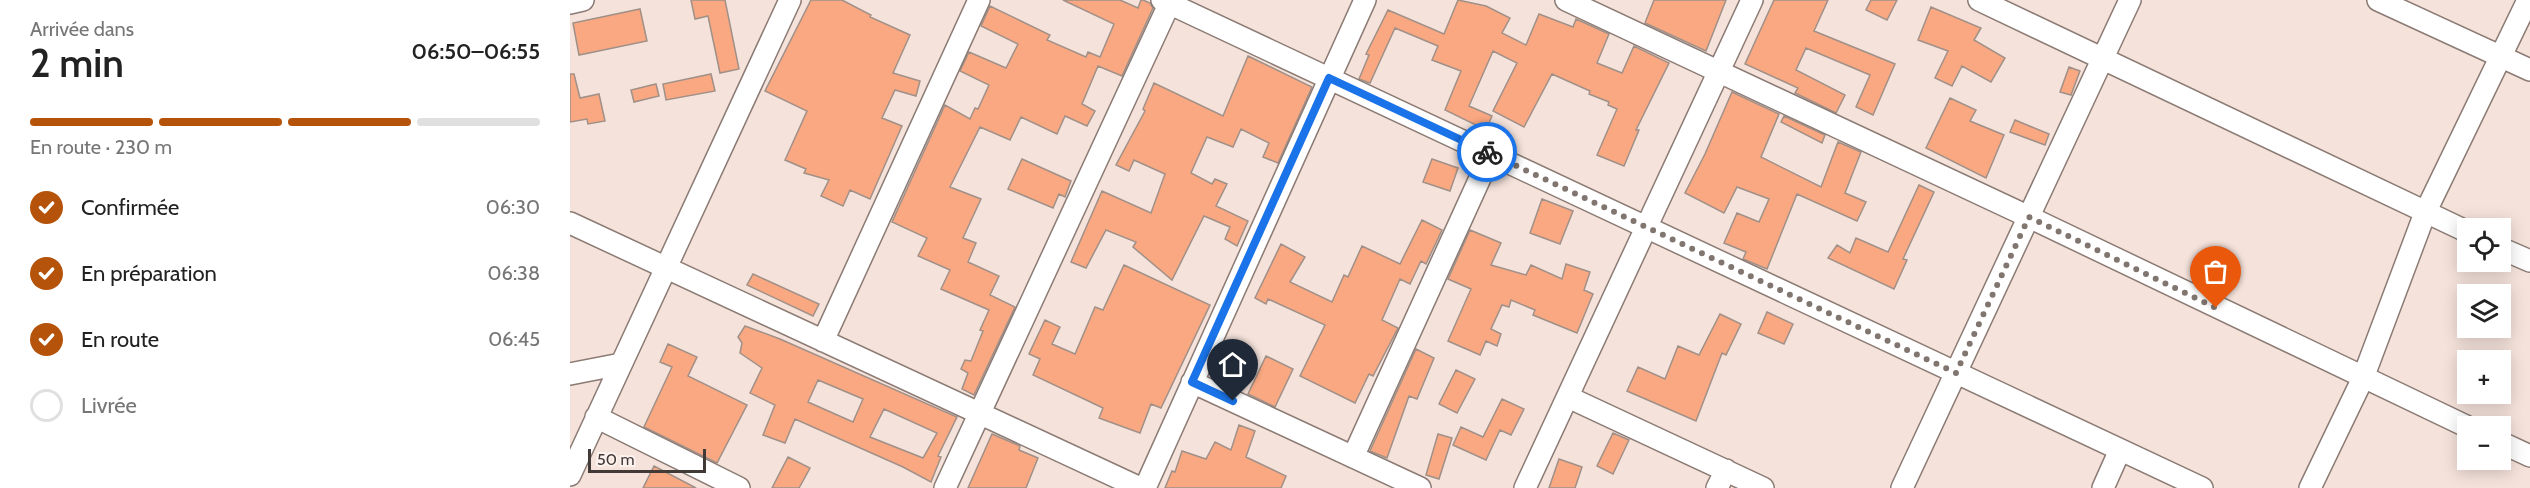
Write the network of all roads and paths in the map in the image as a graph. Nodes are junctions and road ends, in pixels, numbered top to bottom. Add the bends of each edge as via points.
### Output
1 (583, 0) edge
2 (790, 0) edge
3 (979, 0) edge
4 (1365, 0) edge
5 (1566, 0) edge
6 (1752, 0) edge
7 (1979, 0) edge
8 (2130, 0) edge
9 (2378, 0) edge
10 (2528, 0) edge
11 (1167, 1) edge
12 (570, 3) edge
13 (2500, 56) junction
14 (2103, 58) junction
15 (2530, 70) edge
16 (1719, 71) junction
17 (1329, 78) junction
18 (1491, 154) junction
19 (2425, 213) junction
20 (2029, 217) junction
21 (570, 223) edge
22 (1647, 227) junction
23 (2457, 227) edge
24 (2511, 253) edge
25 (2530, 261) edge
26 (666, 267) junction
27 (823, 340) junction
28 (621, 364) junction
29 (1956, 373) junction
30 (570, 374) edge
31 (2362, 378) junction
32 (1192, 382) junction
33 (1568, 397) junction
34 (980, 414) junction
35 (596, 417) junction
36 (2457, 422) edge
37 (2511, 447) edge
38 (2120, 450) junction
39 (2530, 456) edge
40 (1353, 457) junction
41 (570, 475) edge
42 (1721, 479) edge
43 (739, 488) edge
44 (945, 488) edge
45 (1140, 488) edge
46 (1145, 488) edge
47 (1420, 488) edge
48 (1526, 488) edge
49 (1763, 488) edge
50 (1902, 488) edge
51 (2103, 488) edge
52 (2202, 488) edge
53 (2310, 488) edge

1 - 12 street
2 - 26 street
3 - 27 street
4 - 17 street
5 - 16 street
6 - 16 street
7 - 14 street
8 - 14 street
9 - 13 street
10 - 13 street
11 - 17 street
11 - 34 street
13 - 15 street
13 - 19 street
14 - 19 street
14 - 20 street
16 - 20 street
16 - 22 street
17 - 18 street
17 - 32 street
18 - 22 street
18 - 40 street
19 - 23 street
19 - 31 street
20 - 29 street
20 - 31 street
21 - 26 street
22 - 29 street
22 - 33 street
24 - 25 street
26 - 27 street
26 - 28 street
27 - 34 street
28 - 30 street
28 - 35 street
29 - 38 street
29 - 50 street
31 - 36 street
31 - 53 street
32 - 40 street
32 - 46 street
33 - 42 street
33 - 48 street
34 - 44 street
34 - 45 street
35 - 41 street
35 - 43 street
37 - 39 street
38 - 51 street
38 - 52 street
40 - 47 street
42 - 49 street

